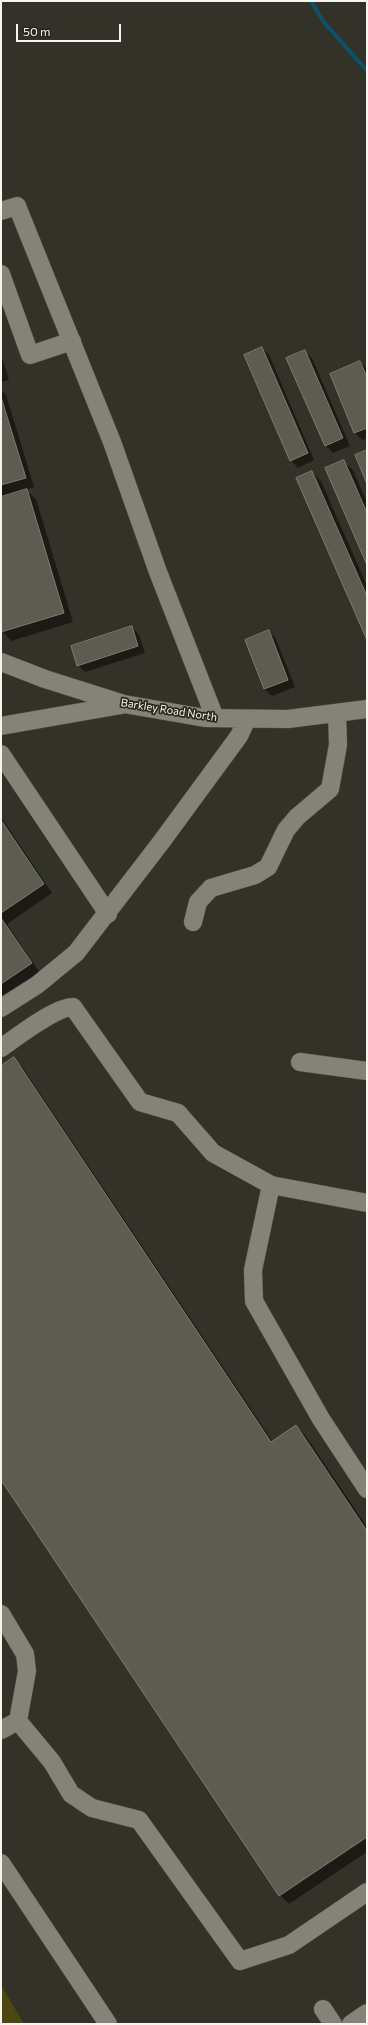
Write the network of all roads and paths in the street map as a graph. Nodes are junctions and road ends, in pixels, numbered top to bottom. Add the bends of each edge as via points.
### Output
1 (1, 211) edge
2 (1, 274) edge
3 (72, 341) junction
4 (1, 662) edge
5 (124, 704) junction
6 (367, 709) edge
7 (337, 713) junction
8 (215, 718) junction
9 (247, 719) junction
10 (1, 726) edge
11 (1, 754) edge
12 (108, 914) junction
13 (193, 922) dead end
14 (1, 1008) edge
15 (1, 1048) edge
16 (300, 1062) dead end
17 (367, 1071) edge
18 (270, 1185) junction
19 (367, 1203) edge
20 (367, 1489) edge
21 (1, 1614) edge
22 (18, 1721) junction
23 (1, 1730) edge
24 (1, 1864) edge
25 (367, 1892) edge
26 (323, 2009) dead end
27 (367, 2013) edge
28 (108, 2024) edge
29 (334, 2024) edge
30 (351, 2024) edge

1 - 3 street via 17,206
2 - 3 street via 30,355
3 - 8 street
4 - 5 street, Barkley Road North
5 - 8 street, Barkley Road North
5 - 10 street
6 - 7 street, Barkley Road North
7 - 9 street, Barkley Road North via 288,719
7 - 13 street via 338,745 330,789 297,816 286,830 268,867 255,875 211,888 198,902
8 - 9 street, Barkley Road North
9 - 12 street via 239,736
11 - 12 street
12 - 14 street via 76,953 37,985
15 - 18 street via 54,1013 73,1007 140,1102 178,1113 213,1153
16 - 17 street
18 - 19 street
18 - 20 street via 253,1270 254,1301 321,1419
21 - 22 street via 25,1654 26,1671
22 - 23 street
22 - 25 street via 52,1762 71,1794 92,1808 139,1820 240,1961 289,1945
24 - 28 street
26 - 29 street
27 - 30 street

